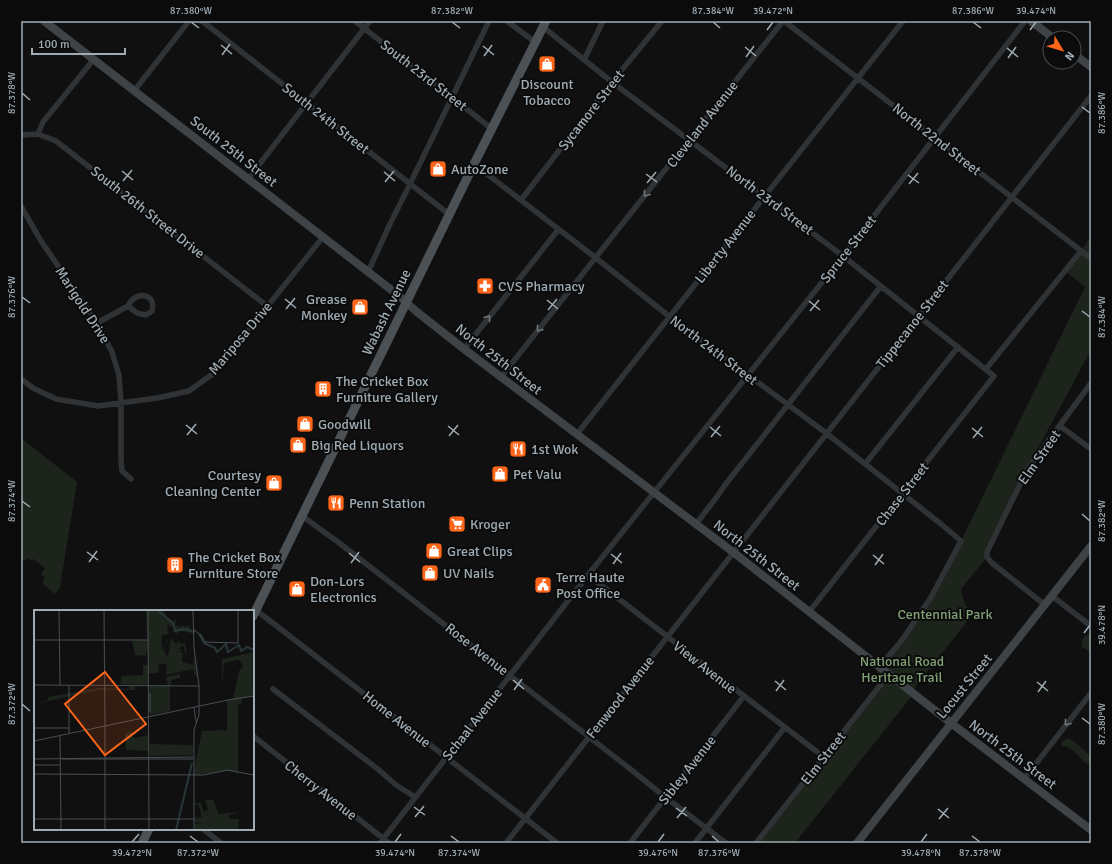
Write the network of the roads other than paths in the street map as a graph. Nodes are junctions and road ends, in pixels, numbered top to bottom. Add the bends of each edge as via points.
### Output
1 (44, 21) edge
2 (189, 21) edge
3 (202, 21) edge
4 (355, 21) edge
5 (370, 21) edge
6 (489, 21) edge
7 (507, 21) edge
8 (603, 21) edge
9 (662, 21) edge
10 (784, 21) edge
11 (903, 21) edge
12 (1025, 21) edge
13 (1031, 21) edge
14 (544, 24) edge
15 (364, 28) junction
16 (1043, 30) edge
17 (535, 42) junction
18 (94, 59) junction
19 (584, 60) junction
20 (1082, 60) edge
21 (1091, 67) edge
22 (858, 77) junction
23 (612, 82) junction
24 (134, 91) junction
25 (1091, 96) edge
26 (452, 98) junction
27 (307, 103) junction
28 (492, 129) junction
29 (38, 134) junction
30 (21, 135) edge
31 (935, 138) junction
32 (689, 140) junction
33 (474, 164) junction
34 (248, 179) junction
35 (410, 184) junction
36 (1012, 196) junction
37 (764, 197) junction
38 (521, 200) junction
39 (21, 206) edge
40 (450, 215) junction
41 (558, 230) junction
42 (323, 237) junction
43 (1081, 251) junction
44 (843, 256) junction
45 (1089, 257) dead end
46 (596, 258) junction
47 (368, 272) junction
48 (881, 286) junction
49 (407, 302) junction
50 (128, 306) junction
51 (267, 306) junction
52 (919, 314) junction
53 (670, 317) junction
54 (97, 323) junction
55 (958, 347) junction
56 (464, 349) junction
57 (986, 369) junction
58 (746, 375) junction
59 (994, 376) joint
60 (501, 377) junction
61 (21, 379) edge
62 (1091, 383) edge
63 (121, 402) junction
64 (788, 405) junction
65 (1060, 426) junction
66 (826, 433) junction
67 (577, 434) junction
68 (1091, 449) edge
69 (865, 464) junction
70 (131, 479) dead end
71 (653, 492) junction
72 (903, 494) junction
73 (302, 516) junction
74 (696, 524) junction
75 (1091, 546) edge
76 (733, 552) junction
77 (588, 574) junction
78 (1052, 596) junction
79 (1046, 605) junction
80 (809, 612) junction
81 (254, 613) edge
82 (1091, 626) edge
83 (667, 637) junction
84 (880, 667) junction
85 (889, 674) junction
86 (510, 676) junction
87 (273, 689) dead end
88 (1091, 693) edge
89 (744, 696) junction
90 (951, 723) junction
91 (785, 728) junction
92 (589, 736) junction
93 (254, 737) edge
94 (824, 757) junction
95 (446, 758) junction
96 (1024, 779) junction
97 (415, 797) junction
98 (665, 797) junction
99 (525, 819) junction
100 (706, 828) junction
101 (148, 830) edge
102 (204, 830) edge
103 (1091, 830) edge
104 (382, 841) edge
105 (142, 843) edge
106 (221, 843) edge
107 (389, 843) edge
108 (506, 843) edge
109 (557, 843) edge
110 (630, 843) edge
111 (695, 843) edge
112 (726, 843) edge
113 (756, 843) edge
114 (858, 843) edge

1 - 18 street, South 25th Street
2 - 24 street
3 - 27 street, South 24th Street
4 - 15 street, South 23rd Street
5 - 15 street
6 - 26 street
7 - 17 street
8 - 19 street
9 - 23 street, Sycamore Street
10 - 22 street, North 22nd Street
10 - 32 street, Cleveland Avenue
11 - 22 street, Liberty Avenue
12 - 31 street, Spruce Street
13 - 16 street
14 - 17 main road, Wabash Avenue
14 - 19 street, North 23rd Street
15 - 26 street, South 23rd Street
15 - 27 street
17 - 28 main road, Wabash Avenue
18 - 24 street, South 25th Street
18 - 29 street via 43,122
19 - 23 street, North 23rd Street
20 - 21 street
22 - 31 street, North 22nd Street
22 - 37 street, Liberty Avenue
23 - 32 street, North 23rd Street
23 - 38 street, Sycamore Street
24 - 34 street, South 25th Street
25 - 36 street, Tippecanoe Street
26 - 28 street, South 23rd Street
26 - 35 street
27 - 34 street
27 - 35 street, South 24th Street
28 - 33 main road, Wabash Avenue
29 - 30 street, South 26th Street Drive
29 - 51 street, South 26th Street Drive via 56,141 71,152
31 - 36 street, North 22nd Street
31 - 44 street, Spruce Street
32 - 37 street, North 23rd Street
32 -> 46 street, Cleveland Avenue
33 - 38 street, North 24th Street
33 - 40 main road, Wabash Avenue
34 - 42 street, South 25th Street
35 - 40 street, South 24th Street
35 - 47 street
36 - 43 street, North 22nd Street
36 - 52 street, Tippecanoe Street
37 - 44 street, North 23rd Street
37 - 53 street, Liberty Avenue
38 - 41 street, North 24th Street
39 - 54 street, Marigold Drive via 41,241
40 - 49 main road, Wabash Avenue
41 - 46 street, North 24th Street
56 -> 41 street
42 - 47 street, South 25th Street
42 - 51 street, Mariposa Drive
43 - 45 street, North 22nd Street
43 - 57 street
44 - 48 street, North 23rd Street
44 - 58 street, Spruce Street
46 - 53 street, North 24th Street
46 -> 60 street, Cleveland Avenue
47 - 49 street, South 25th Street
48 - 52 street, North 23rd Street
48 - 64 street
49 - 56 street, North 25th Street
49 - 73 main road, Wabash Avenue
50 - 50 street via 143,315 150,313 153,305 151,299 139,295 132,299
50 - 54 street
51 - 63 street, Mariposa Drive via 214,373 189,391
52 - 55 street, North 23rd Street
52 - 66 street, Tippecanoe Street
53 - 58 street, North 24th Street
53 - 67 street, Liberty Avenue
54 - 63 street, Marigold Drive via 112,352 119,375
55 - 57 street, North 23rd Street
55 - 69 street
56 - 60 street, North 25th Street
57 - 59 street, North 23rd Street
58 - 64 street, North 24th Street
58 - 71 street, Spruce Street
59 - 72 street, Chase Street
60 - 67 street, North 25th Street
61 - 63 street, Mariposa Drive via 56,399 98,406
62 - 65 street, Elm Street
63 - 70 street, Marigold Drive via 122,471
64 - 66 street, North 24th Street
64 - 74 street
65 - 68 street
65 - 79 street, Elm Street via 1021,480 987,552 987,557 996,566
66 - 69 street, North 24th Street
66 - 76 street, Tippecanoe Street
67 - 71 street, North 25th Street
69 - 72 street, North 24th Street
71 - 74 street, North 25th Street
71 - 77 street, Schaal Avenue
72 - 80 street, Chase Street
72 - 84 street, North 24th Street via 961,541 930,598
73 - 81 main road, Wabash Avenue
73 - 86 street, Rose Avenue
74 - 76 street, North 25th Street
75 - 78 street, Locust Street
76 - 80 street, North 25th Street
76 - 83 street, Fenwood Avenue
77 - 83 street, View Avenue
77 - 86 street, Schaal Avenue
78 - 79 street, Locust Street
78 - 82 street
79 - 90 street, Locust Street
80 - 84 street, North 25th Street
81 - 95 street, Home Avenue
83 - 89 street, View Avenue
83 - 92 street, Fenwood Avenue
84 - 85 street, North 25th Street
85 - 90 street, North 25th Street
85 - 94 street, Elm Street
86 - 92 street, Rose Avenue
86 - 95 street, Schaal Avenue
87 - 97 street
88 -> 96 street
89 - 91 street, View Avenue
89 - 98 street, Sibley Avenue
90 - 96 street, North 25th Street
90 - 114 street, Locust Street
91 - 94 street, View Avenue
91 - 100 street
92 - 98 street, Rose Avenue
92 - 99 street, Fenwood Avenue
93 - 104 street, Cherry Avenue
94 - 113 street, Elm Street
95 - 97 street, Schaal Avenue
95 - 99 street, Home Avenue
96 - 103 street, North 25th Street
97 - 104 street, Schaal Avenue
98 - 100 street, Rose Avenue
98 - 110 street, Sibley Avenue
99 - 108 street, Fenwood Avenue
99 - 109 street, Home Avenue
100 - 111 street
100 - 112 street, Rose Avenue
101 - 105 main road
102 - 106 street
104 - 107 street, Cherry Avenue

